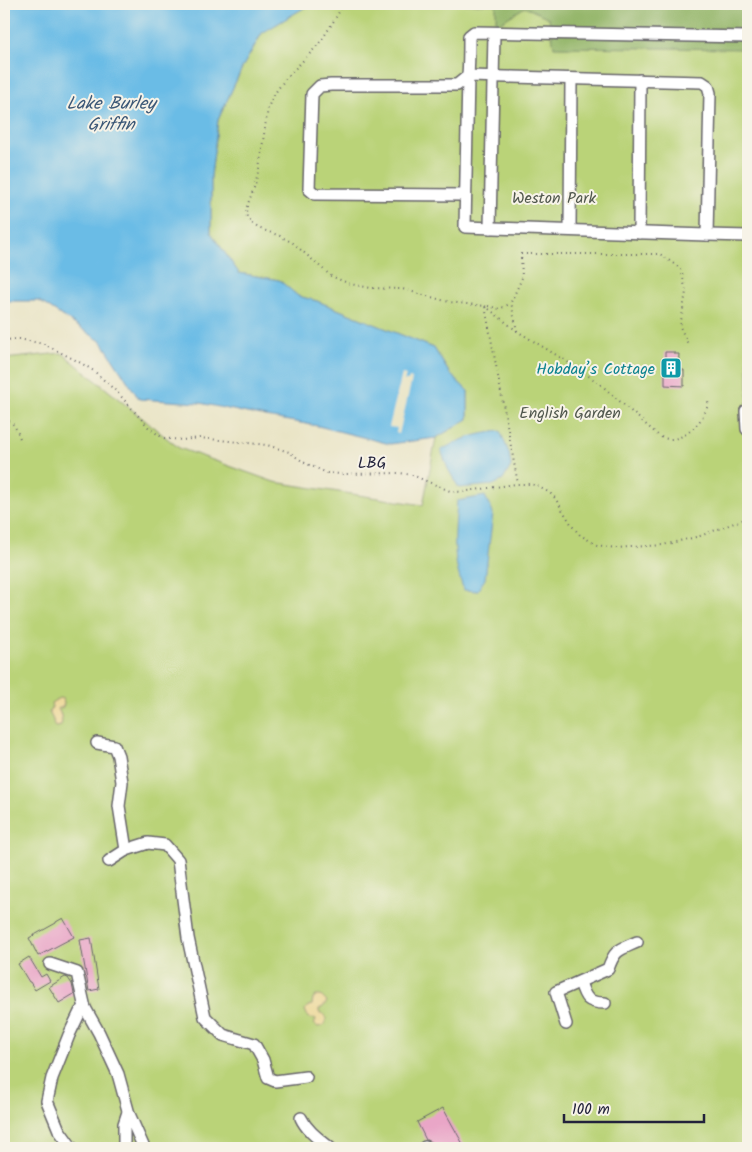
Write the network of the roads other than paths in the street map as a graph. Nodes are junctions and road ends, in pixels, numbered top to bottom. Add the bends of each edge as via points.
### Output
1 (494, 33) junction
2 (748, 37) edge
3 (468, 76) junction
4 (494, 77) junction
5 (571, 79) junction
6 (640, 80) junction
7 (465, 195) junction
8 (490, 228) junction
9 (570, 230) junction
10 (640, 233) junction
11 (707, 235) junction
12 (748, 236) edge
13 (746, 411) dead end
14 (748, 430) edge
15 (97, 743) dead end
16 (126, 850) junction
17 (109, 861) dead end
18 (637, 942) dead end
19 (50, 964) dead end
20 (580, 982) junction
21 (605, 1003) dead end
22 (86, 1008) junction
23 (566, 1024) dead end
24 (306, 1076) dead end
25 (128, 1112) junction
26 (300, 1118) dead end
27 (72, 1148) edge
28 (124, 1148) edge
29 (144, 1148) edge
30 (330, 1148) edge

1 - 2 street
1 - 3 street via 474,32 469,36
1 - 4 street
3 - 4 street
3 - 7 street
3 - 7 street via 457,85 320,86 312,94 309,189 315,194
4 - 5 street
4 - 8 street
5 - 6 street
5 - 9 street
6 - 10 street
6 - 11 street via 702,82 708,86
7 - 8 street via 464,227
8 - 9 street
9 - 10 street
10 - 11 street
11 - 12 street
13 - 14 street
15 - 16 street via 114,746 118,756
16 - 17 street
16 - 24 street via 148,843 165,845 178,860 188,938 205,1017 223,1035 254,1044 268,1078 275,1081
18 - 20 street via 617,951 608,969
19 - 22 street via 77,973
20 - 21 street via 588,999
20 - 23 street via 556,992
22 - 25 street via 118,1074
22 - 27 street via 80,1012 69,1035 47,1100 59,1130
25 - 28 street via 124,1124
25 - 29 street
26 - 30 street

